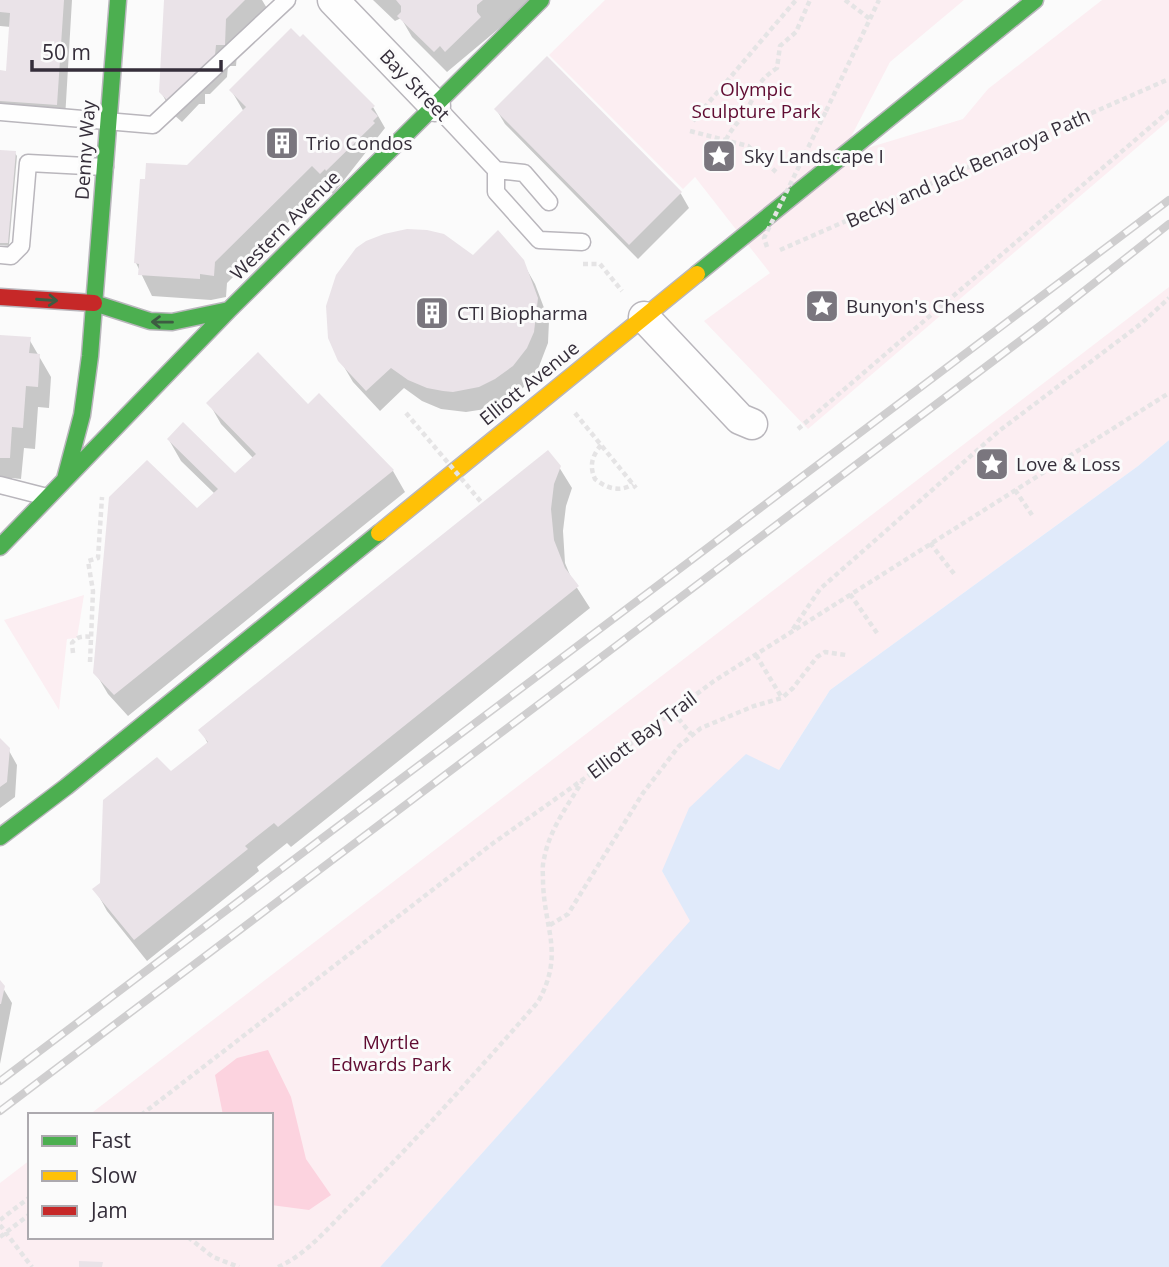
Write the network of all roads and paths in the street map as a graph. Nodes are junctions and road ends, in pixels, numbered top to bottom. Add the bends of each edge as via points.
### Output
1 (118, 0) edge
2 (287, 0) edge
3 (333, 0) edge
4 (541, 0) edge
5 (796, 0) edge
6 (810, 0) edge
7 (845, 0) edge
8 (879, 0) edge
9 (1035, 0) edge
10 (870, 19) junction
11 (1169, 79) edge
12 (435, 106) junction
13 (0, 111) edge
14 (1169, 111) edge
15 (108, 121) junction
16 (693, 121) dead end
17 (690, 131) dead end
18 (726, 140) junction
19 (763, 159) dead end
20 (104, 167) junction
21 (496, 170) junction
22 (550, 202) dead end
23 (582, 242) dead end
24 (0, 255) edge
25 (600, 264) dead end
26 (622, 291) dead end
27 (0, 297) edge
28 (1169, 298) edge
29 (94, 303) junction
30 (229, 310) junction
31 (644, 317) junction
32 (1169, 393) edge
33 (406, 412) dead end
34 (575, 413) dead end
35 (752, 424) dead end
36 (798, 429) dead end
37 (600, 445) junction
38 (63, 484) junction
39 (0, 485) edge
40 (1015, 491) junction
41 (102, 497) dead end
42 (49, 498) junction
43 (482, 503) dead end
44 (1032, 515) dead end
45 (930, 542) junction
46 (0, 547) edge
47 (955, 575) dead end
48 (849, 593) junction
49 (792, 631) junction
50 (877, 633) dead end
51 (92, 636) junction
52 (74, 653) dead end
53 (756, 655) junction
54 (846, 655) dead end
55 (90, 662) dead end
56 (782, 698) junction
57 (673, 712) junction
58 (691, 734) junction
59 (585, 778) junction
60 (0, 837) edge
61 (550, 925) junction
62 (144, 1113) edge
63 (28, 1199) edge
64 (28, 1216) edge
65 (0, 1223) edge
66 (6, 1232) junction
67 (0, 1237) edge
68 (190, 1239) edge
69 (32, 1267) edge
70 (239, 1267) edge
71 (278, 1267) edge

1 - 15 main road, Denny Way
2 - 15 lane via 153,125
3 - 12 street, Bay Street
4 - 12 main road, Western Avenue
5 - 16 path
6 - 18 path via 796,32 780,47 777,68 760,79
7 - 10 path
8 - 10 path
9 - 31 main road, Elliott Avenue
10 - 11 path, Becky and Jack Benaroya Path, bridge via 764,238 775,252
12 - 21 lane, Bay Street
12 - 30 main road, Western Avenue
13 - 15 lane
14 - 36 path
15 - 20 main road, Denny Way
17 - 18 path
18 - 19 path via 748,146
20 - 24 lane via 22,160 17,223 21,246 11,256
20 - 29 main road, Denny Way
21 - 22 lane via 524,173
21 - 23 lane via 496,192 539,240
25 - 26 path
27 -> 29 main road
28 - 49 path via 999,431 820,589
30 -> 29 main road via 172,323 150,321
29 - 38 main road, Denny Way via 82,415
30 - 38 main road, Western Avenue
31 - 35 street via 740,419
31 - 60 main road, Elliott Avenue
32 - 40 path, Elliott Bay Trail
33 - 43 path, bridge
34 - 37 path
37 - 37 path via 635,486 612,489 595,479 592,463
38 - 42 main road, Western Avenue
39 - 42 lane
40 - 44 path
40 - 45 path, Elliott Bay Trail
41 - 51 path via 98,558 88,561
42 - 46 main road, Western Avenue
45 - 47 path
45 - 48 path, Elliott Bay Trail
48 - 49 path, Elliott Bay Trail
48 - 50 path
49 - 53 path, Elliott Bay Trail
51 - 52 path via 75,639
51 - 55 path
53 - 56 path
53 - 57 path, Elliott Bay Trail
54 - 56 path via 825,652 817,657
56 - 58 path
57 - 58 path
57 - 59 path, Elliott Bay Trail
58 - 61 path via 643,793 568,914
59 - 61 path via 551,835 543,861 544,903
59 - 62 path, Elliott Bay Trail via 492,844
61 - 71 path via 553,965 538,1002 413,1144 318,1237
63 - 65 path
64 - 66 path
65 - 66 path
66 - 67 path
66 - 69 path
68 - 70 path via 213,1257

